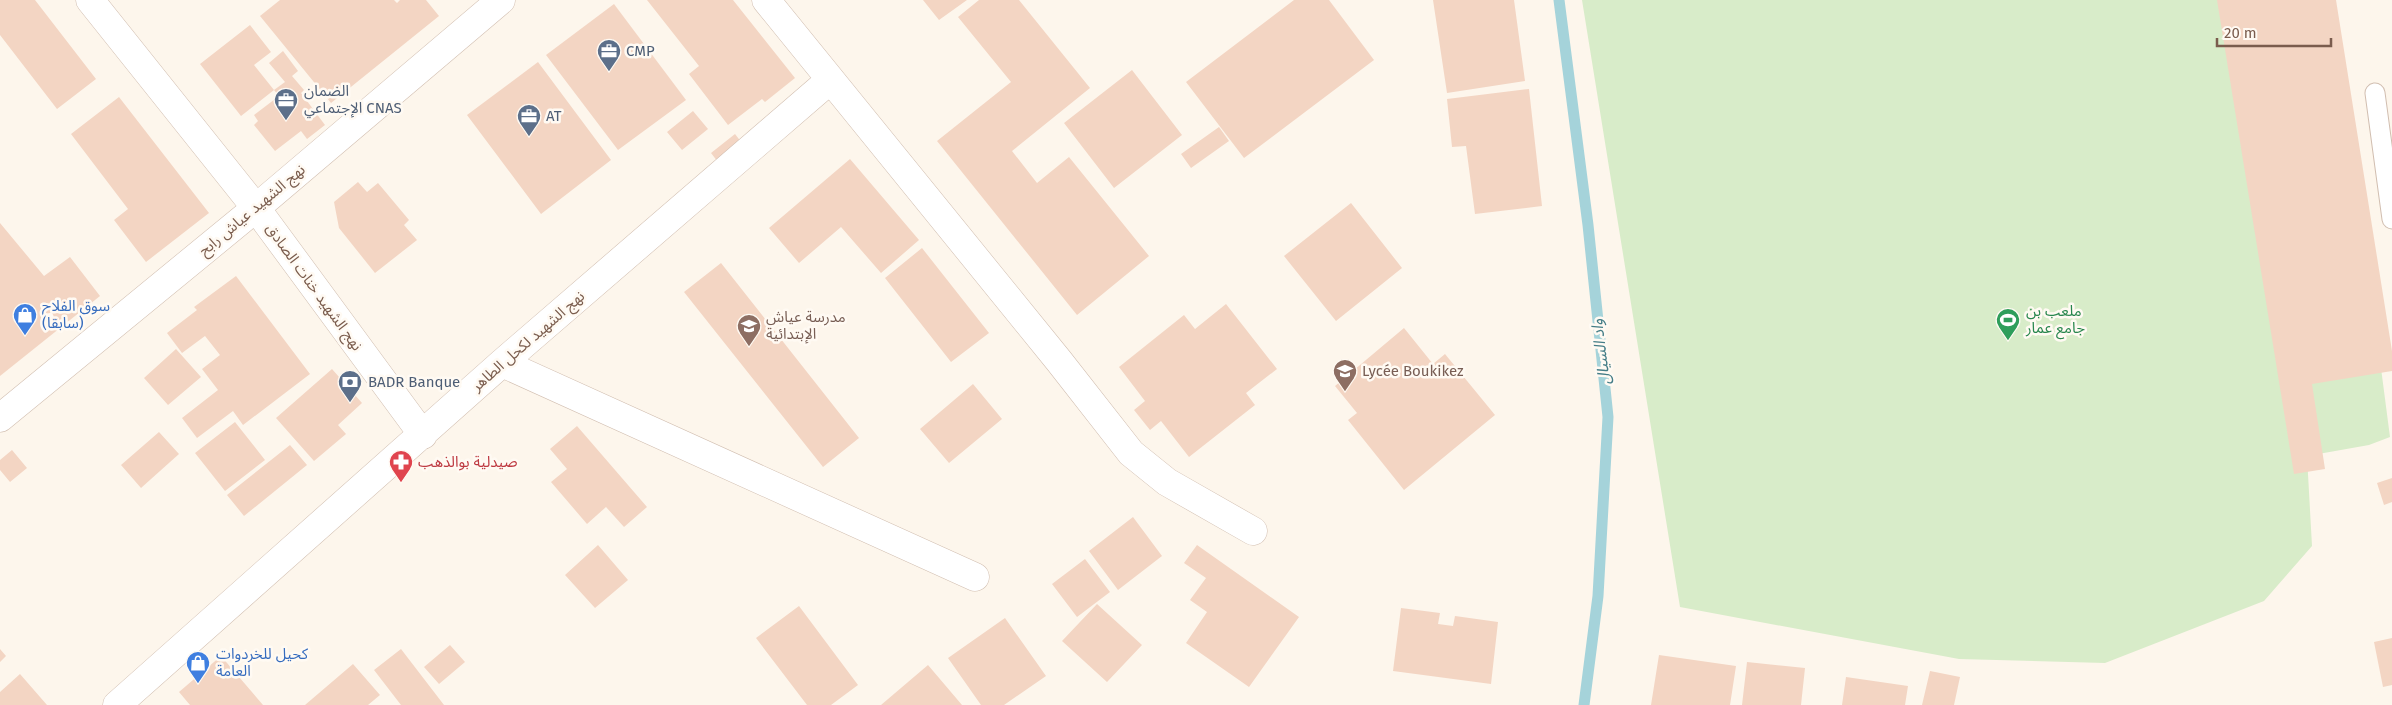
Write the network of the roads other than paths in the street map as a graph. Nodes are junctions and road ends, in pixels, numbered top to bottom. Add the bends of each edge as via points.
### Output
1 (90, 0) edge
2 (501, 0) edge
3 (766, 0) edge
4 (830, 80) junction
5 (2375, 92) dead end
6 (256, 208) junction
7 (2392, 219) edge
8 (502, 363) junction
9 (0, 418) edge
10 (423, 435) junction
11 (1253, 531) dead end
12 (975, 577) dead end
13 (117, 705) edge

1 - 6 street, نهج الشهيد خنات الصادق
2 - 6 street, نهج الشهيد عياش رابح
3 - 4 street
4 - 8 street, نهج الشهيد لكحل الطاهر
4 - 11 street via 1131,453 1167,482
5 - 7 lane
6 - 9 street, نهج الشهيد عياش رابح
6 - 10 street, نهج الشهيد خنات الصادق
8 - 10 street, نهج الشهيد لكحل الطاهر
8 - 12 street
10 - 13 street, نهج الشهيد لكحل الطاهر

